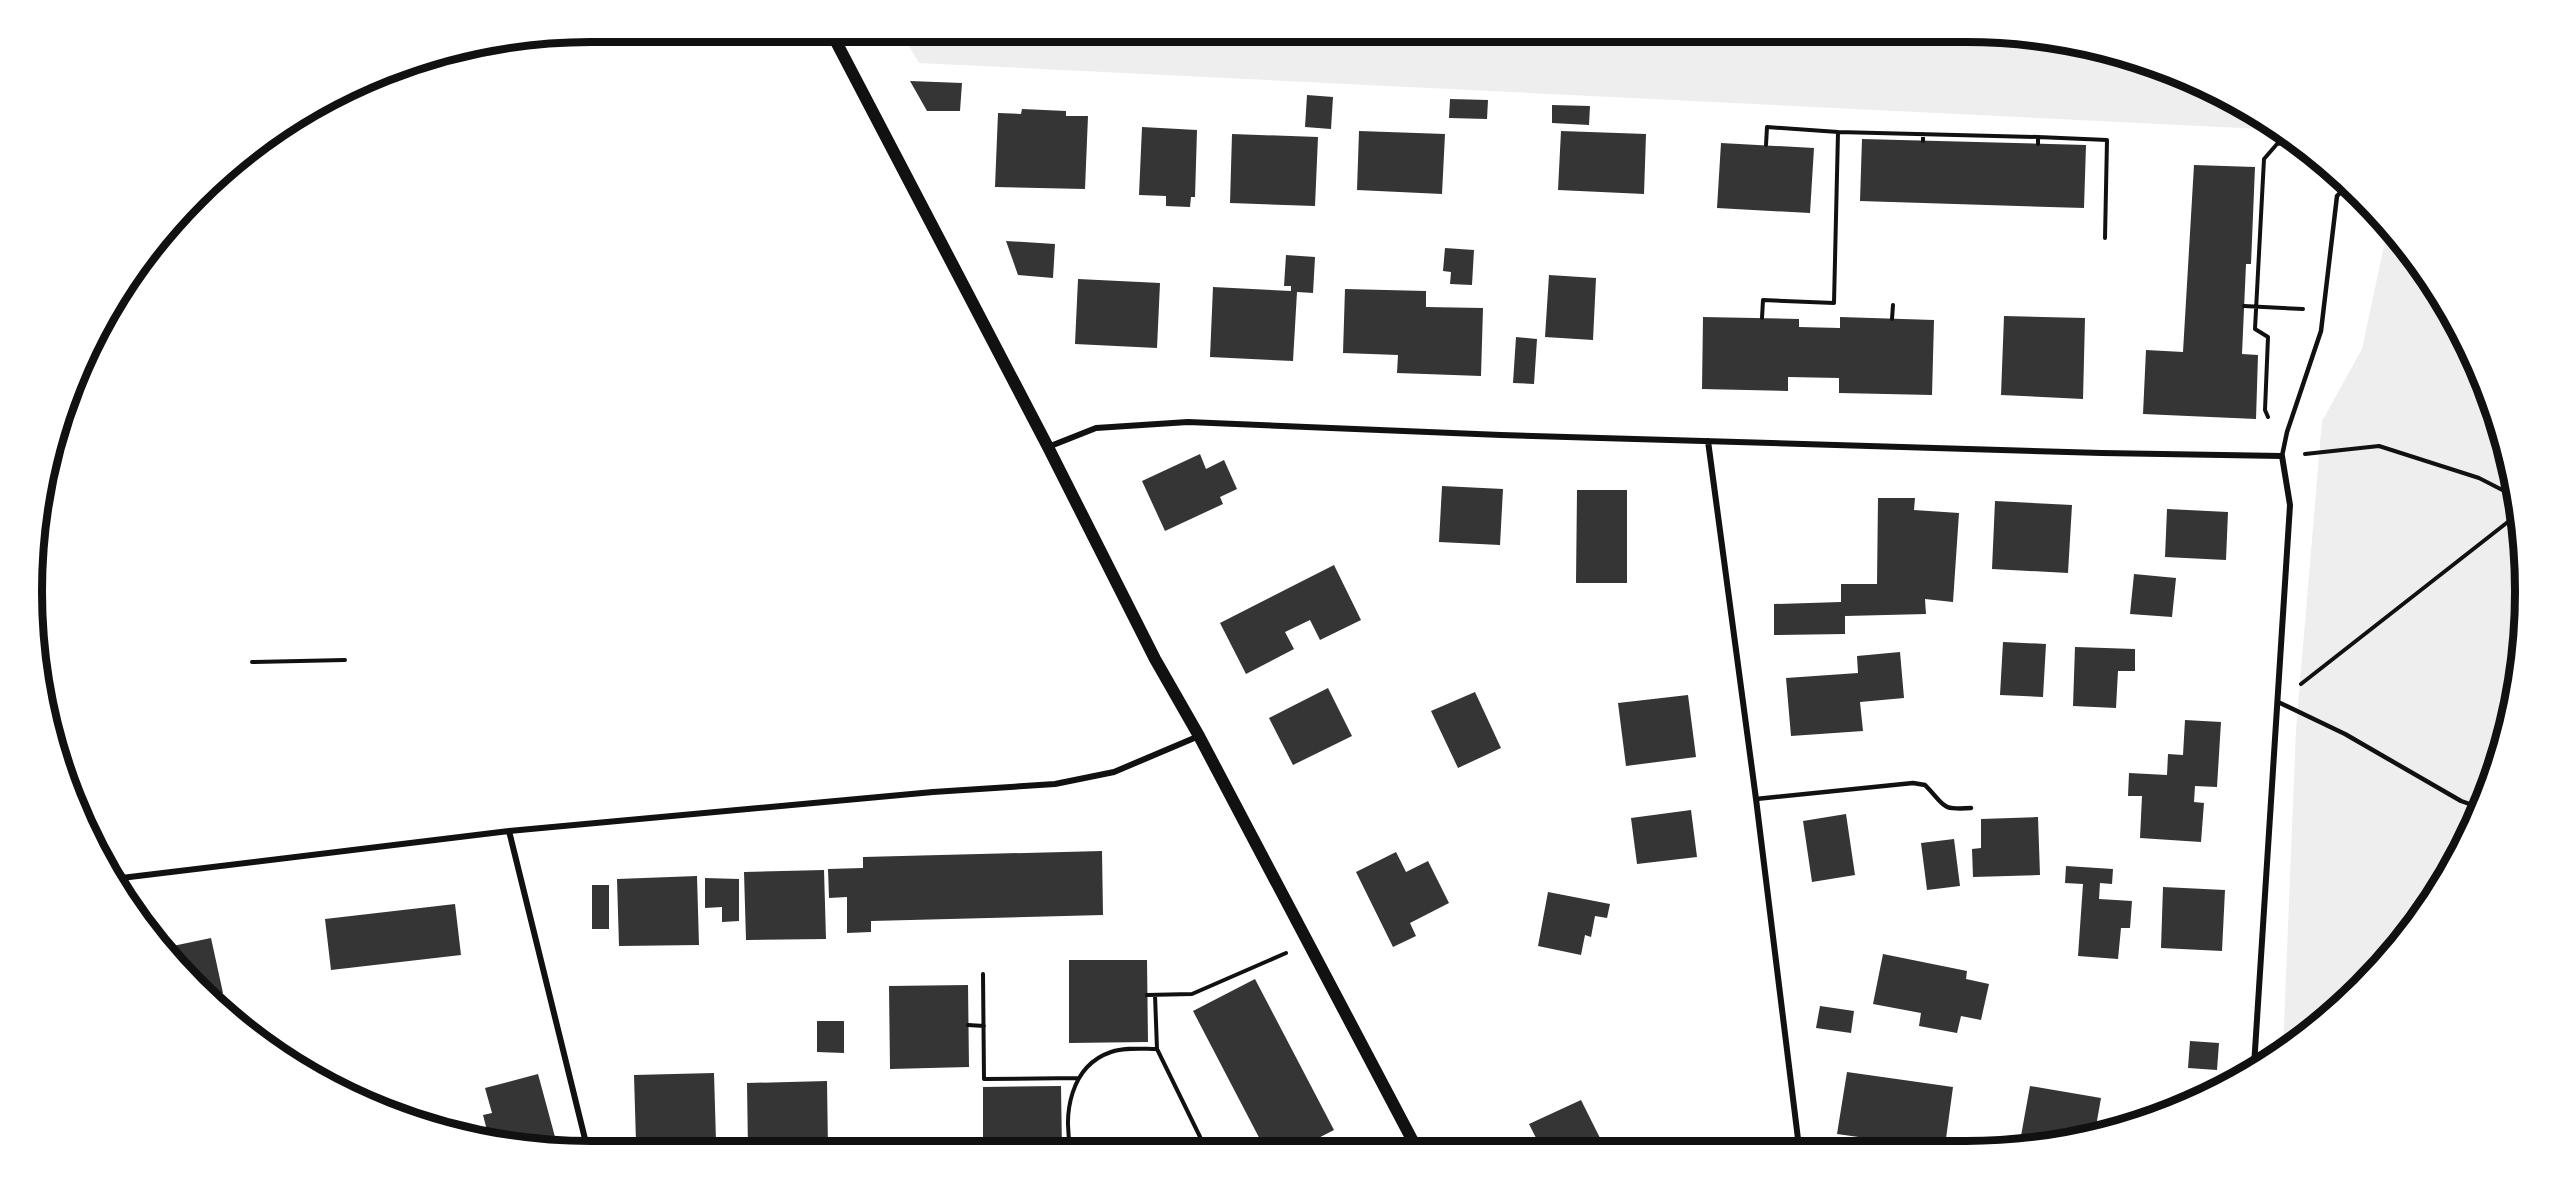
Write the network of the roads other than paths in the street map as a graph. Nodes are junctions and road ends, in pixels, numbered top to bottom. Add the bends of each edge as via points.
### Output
1 (836, 42) edge
2 (2342, 191) edge
3 (1708, 441) junction
4 (1048, 447) junction
5 (2282, 456) junction
6 (2278, 702) junction
7 (1199, 736) junction
8 (1756, 799) junction
9 (2472, 805) edge
10 (1971, 808) dead end
11 (509, 831) junction
12 (123, 878) edge
13 (2255, 1058) edge
14 (585, 1141) edge
15 (1413, 1141) edge
16 (1798, 1141) edge

1 - 4 main road
2 - 5 lane via 2337,196 2321,331
3 - 4 street via 1188,422 1096,428
3 - 5 street
3 - 8 street
4 - 7 main road via 1155,659
5 - 6 street via 2290,505
6 - 9 lane
6 - 13 street
7 - 11 street via 1114,772 1055,784
7 - 15 main road
8 - 10 lane via 1913,783 1924,785 1942,806
8 - 16 street
11 - 12 street
11 - 14 street

